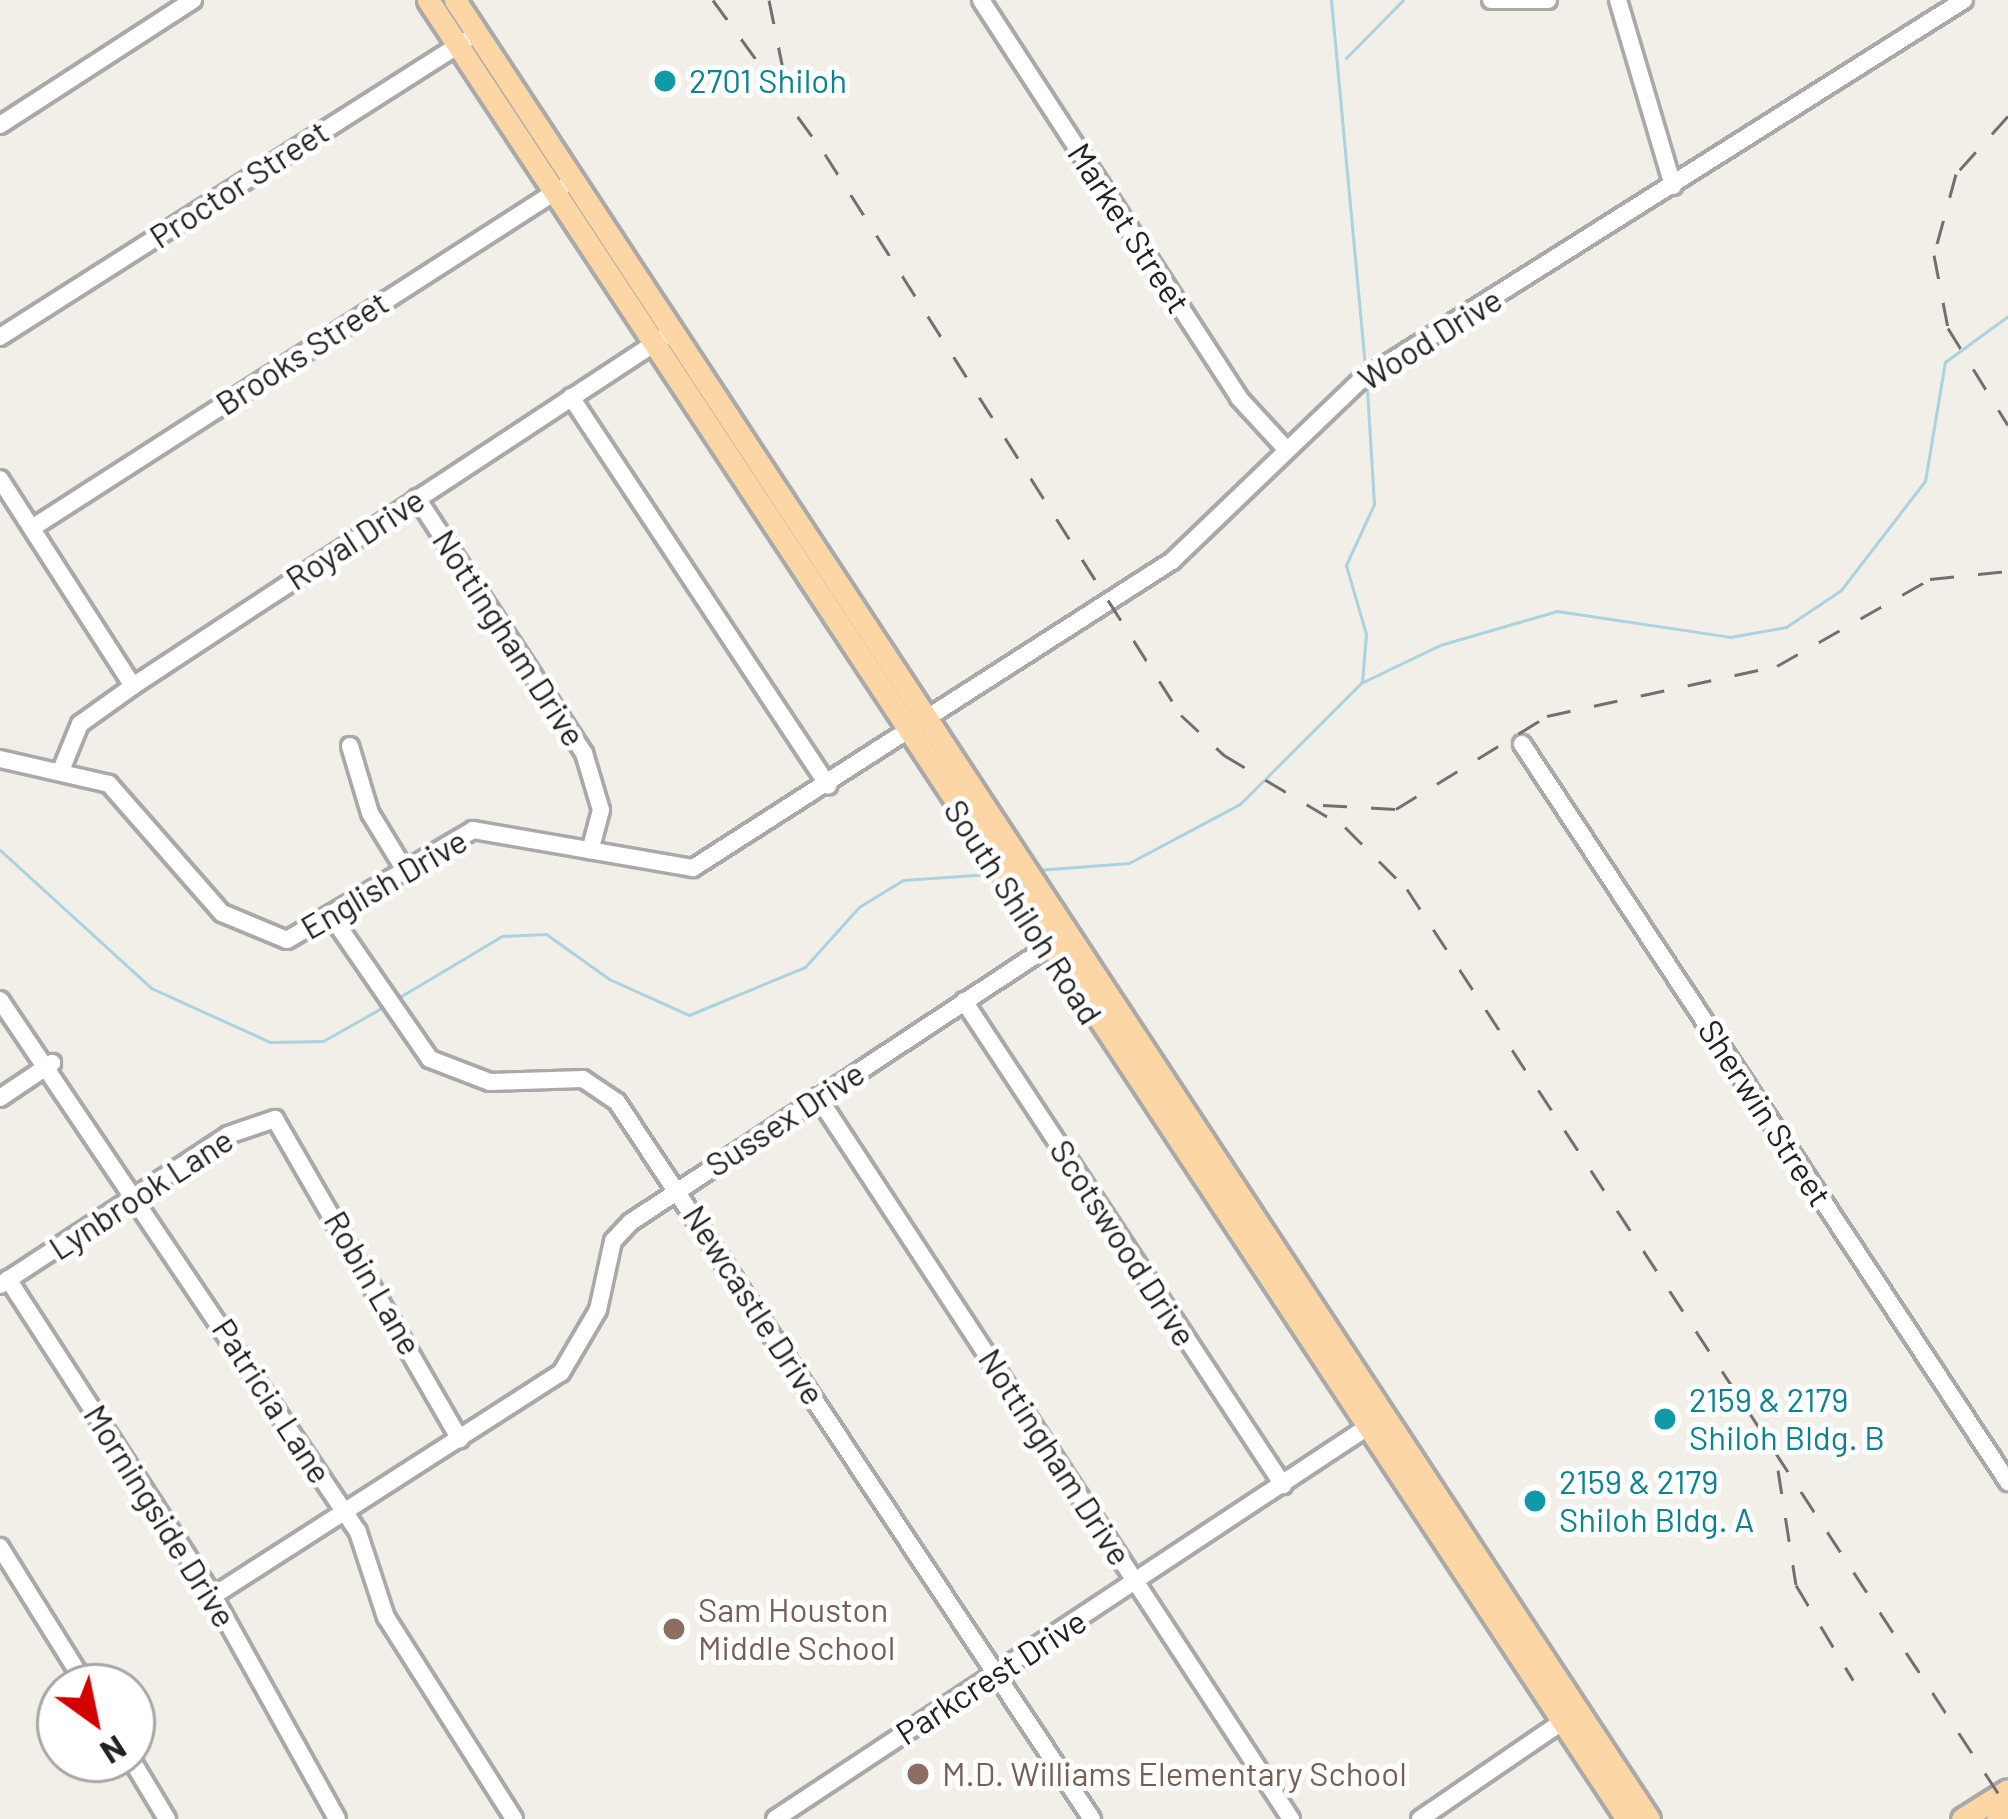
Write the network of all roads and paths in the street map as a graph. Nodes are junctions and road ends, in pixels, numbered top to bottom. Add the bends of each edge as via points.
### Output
1 (193, 0) edge
2 (428, 0) edge
3 (455, 0) edge
4 (981, 0) edge
5 (1492, 0) edge
6 (1548, 0) edge
7 (1618, 0) edge
8 (1964, 0) edge
9 (479, 38) junction
10 (456, 43) junction
11 (0, 125) edge
12 (563, 186) junction
13 (1673, 186) junction
14 (672, 332) junction
15 (0, 337) edge
16 (653, 346) junction
17 (572, 397) junction
18 (1286, 449) junction
19 (0, 479) edge
20 (417, 498) junction
21 (32, 528) junction
22 (133, 686) junction
23 (930, 719) junction
24 (907, 735) junction
25 (1522, 744) dead end
26 (350, 746) dead end
27 (0, 759) edge
28 (62, 768) junction
29 (828, 786) junction
30 (590, 851) junction
31 (406, 872) junction
32 (334, 920) junction
33 (1068, 934) junction
34 (1046, 948) junction
35 (0, 1000) edge
36 (964, 1001) junction
37 (52, 1063) junction
38 (818, 1097) junction
39 (0, 1098) edge
40 (284, 1128) joint
41 (678, 1190) junction
42 (138, 1195) junction
43 (4, 1282) edge
44 (1376, 1422) junction
45 (460, 1440) junction
46 (2008, 1482) edge
47 (1283, 1485) junction
48 (346, 1513) junction
49 (0, 1547) edge
50 (1137, 1582) junction
51 (213, 1596) junction
52 (72, 1663) edge
53 (997, 1673) junction
54 (1569, 1716) junction
55 (145, 1783) edge
56 (2005, 1799) edge
57 (167, 1819) edge
58 (337, 1819) edge
59 (514, 1819) edge
60 (775, 1819) edge
61 (1092, 1819) edge
62 (1291, 1819) edge
63 (1420, 1819) edge
64 (1627, 1819) edge
65 (1649, 1819) edge
66 (1962, 1819) edge
67 (1997, 1819) edge

1 - 11 street
2 - 10 main road, South Shiloh Road
3 - 9 main road, South Shiloh Road
4 - 18 street, Market Street via 1240,398
5 - 6 street
7 - 13 street
8 - 13 street, Wood Drive
9 - 10 street, Proctor Street
9 - 12 main road, South Shiloh Road
10 - 12 main road, South Shiloh Road
10 - 15 street, Proctor Street
12 - 14 main road, South Shiloh Road
12 - 16 main road, South Shiloh Road
12 - 21 street, Brooks Street
13 - 18 street, Wood Drive via 1360,381
14 - 16 street, Royal Drive
14 - 23 main road, South Shiloh Road
16 - 17 street, Royal Drive
16 - 24 main road, South Shiloh Road
17 - 20 street, Royal Drive
17 - 29 street
18 - 23 street, Wood Drive via 1172,561
19 - 21 street
20 - 22 street, Royal Drive
20 - 30 street, Nottingham Drive via 584,753 601,810
21 - 22 street
22 - 28 street, Royal Drive via 80,724
23 - 24 street, English Drive
23 - 33 main road, South Shiloh Road
24 - 29 street, English Drive
24 - 34 main road, South Shiloh Road
25 - 46 street, Sherwin Street
26 - 31 street via 370,813
27 - 28 street, English Drive
28 - 32 street, English Drive via 109,784 222,913 287,940
29 - 30 street, English Drive via 694,868
30 - 31 street, English Drive via 473,830
31 - 32 street, English Drive
32 - 41 street, Newcastle Drive via 389,1006 461,1078 556,1075 604,1089
33 - 34 street, Sussex Drive
33 - 44 main road, South Shiloh Road
34 - 36 street, Sussex Drive
34 - 44 main road, South Shiloh Road
35 - 37 street, Patricia Lane
36 - 38 street, Sussex Drive
36 - 47 street, Scotswood Drive
37 - 39 street
37 - 42 street, Patricia Lane
38 - 41 street, Sussex Drive
38 - 50 street, Nottingham Drive
40 - 42 street, Lynbrook Lane via 251,1124
40 - 45 street, Robin Lane
41 - 45 street, Sussex Drive via 613,1241 598,1310 561,1373
41 - 53 street, Newcastle Drive
42 - 43 street, Lynbrook Lane
42 - 48 street, Patricia Lane
43 - 51 street, Morningside Drive
44 - 47 street, Parkcrest Drive
44 - 54 main road, South Shiloh Road
45 - 48 street, Sussex Drive
47 - 50 street, Parkcrest Drive
48 - 51 street, Sussex Drive
48 - 59 street, Patricia Lane via 386,1617
49 - 52 street
50 - 53 street, Parkcrest Drive
50 - 62 street, Nottingham Drive
51 - 58 street, Morningside Drive
53 - 60 street, Parkcrest Drive
53 - 61 street, Newcastle Drive
54 - 63 street
54 - 64 main road, South Shiloh Road
54 - 65 main road, South Shiloh Road
55 - 57 street
56 - 66 main road
56 - 67 main road

